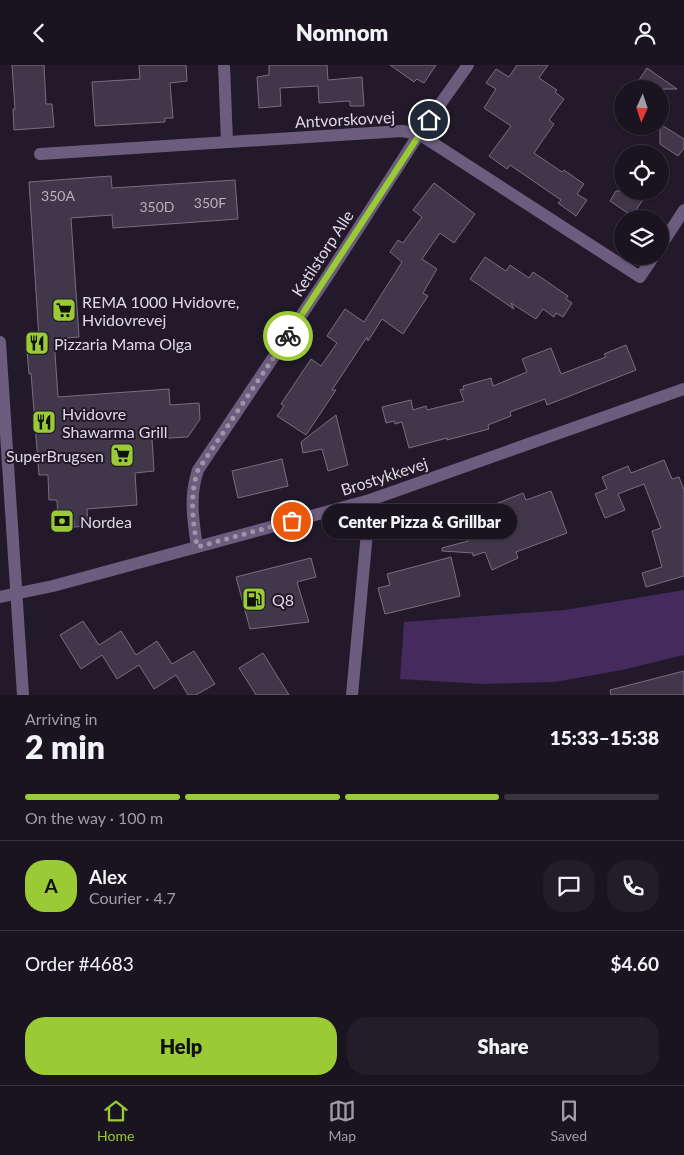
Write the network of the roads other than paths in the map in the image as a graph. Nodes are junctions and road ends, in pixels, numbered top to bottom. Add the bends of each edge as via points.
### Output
1 (224, 65) edge
2 (468, 65) edge
3 (419, 134) junction
4 (227, 142) junction
5 (40, 154) dead end
6 (684, 210) edge
7 (669, 233) edge
8 (614, 260) edge
9 (621, 265) edge
10 (648, 265) edge
11 (0, 342) edge
12 (684, 389) edge
13 (370, 500) junction
14 (197, 547) junction
15 (16, 594) junction
16 (0, 597) edge
17 (23, 695) edge
18 (352, 695) edge

1 - 4 street
2 - 3 street, Ketilstorp Alle
3 - 4 street, Antvorskovvej via 402,131
3 - 8 street, Antvorskovvej
3 - 14 street, Ketilstorp Alle via 198,470 192,506
4 - 5 street, Antvorskovvej
6 - 7 street
9 - 10 street, Antvorskovvej via 640,277
11 - 15 street
12 - 13 street, Brostykkevej
13 - 14 street, Brostykkevej
13 - 18 street
14 - 15 street, Brostykkevej
15 - 16 street, Brostykkevej
15 - 17 street

